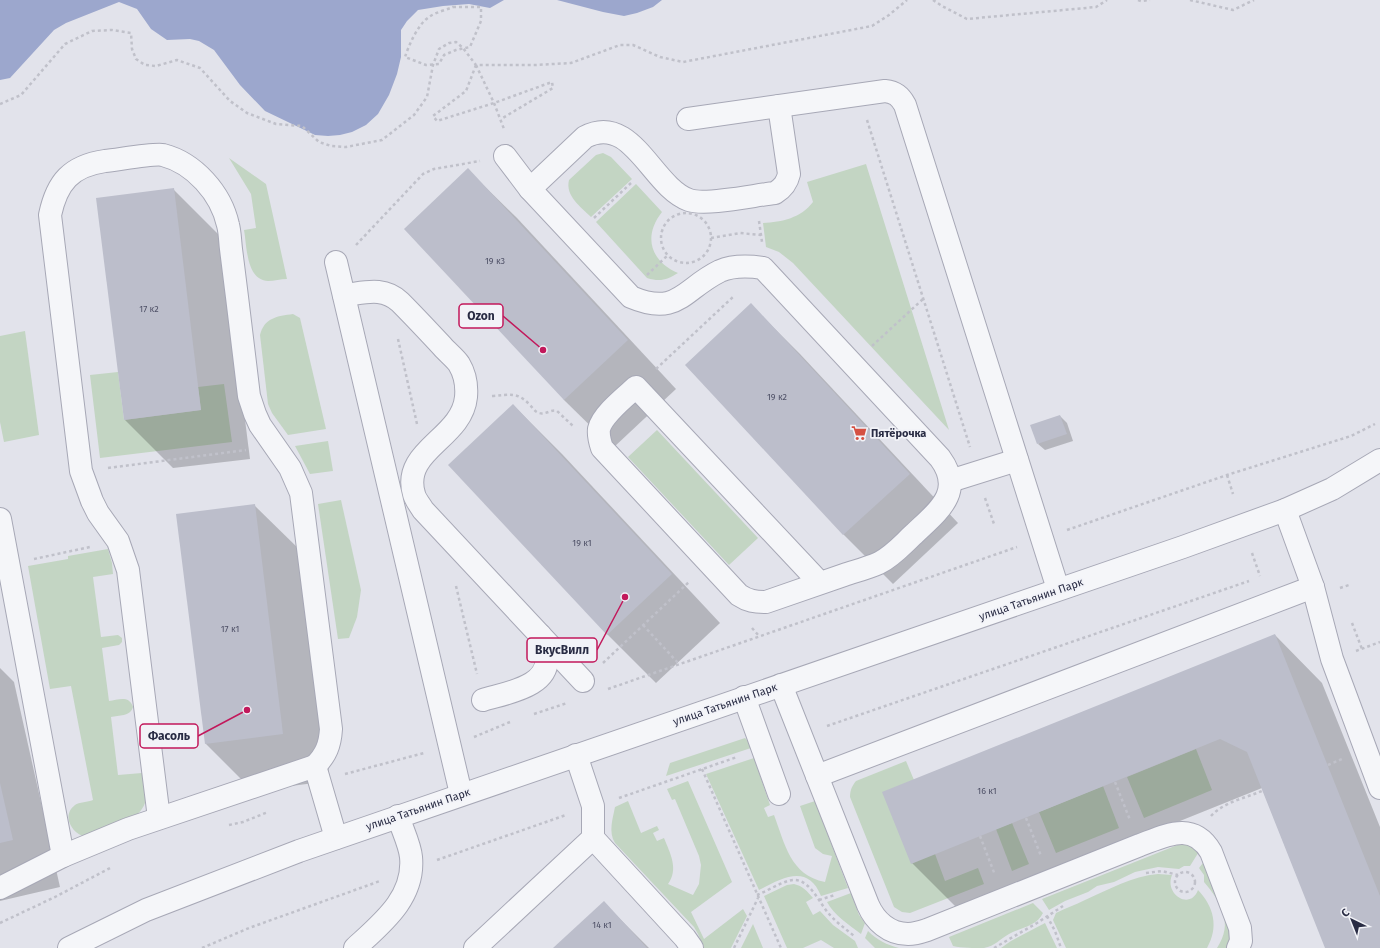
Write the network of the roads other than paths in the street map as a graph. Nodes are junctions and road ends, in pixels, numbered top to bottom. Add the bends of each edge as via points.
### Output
1 (779, 106) junction
2 (688, 119) dead end
3 (505, 156) road end
4 (530, 188) junction
5 (336, 262) dead end
6 (344, 295) junction
7 (1017, 460) junction
8 (1380, 460) edge
9 (950, 481) junction
10 (1285, 510) junction
11 (0, 519) edge
12 (820, 583) junction
13 (1313, 587) junction
14 (1058, 589) junction
15 (539, 634) junction
16 (781, 685) junction
17 (585, 688) road end
18 (744, 697) junction
19 (483, 700) road end
20 (576, 755) junction
21 (317, 774) junction
22 (817, 776) junction
23 (1380, 788) edge
24 (461, 794) junction
25 (779, 794) dead end
26 (398, 816) junction
27 (159, 818) junction
28 (336, 838) junction
29 (593, 838) junction
30 (63, 856) junction
31 (0, 888) edge
32 (69, 948) edge
33 (354, 948) edge
34 (475, 948) edge
35 (692, 948) edge
36 (1238, 948) edge

1 - 2 street
1 - 4 street via 789,174 783,187 775,193 711,202 689,200 671,188 618,134 600,131 585,137
1 - 7 street via 885,91 901,98
3 - 4 street
4 - 9 street via 631,297 644,302 669,303 685,296 708,278 722,271 742,266 763,268 940,458 946,466
5 - 6 street
6 - 15 street via 379,291 395,297 458,364 467,389 462,413 456,424 418,462 413,473 414,495 423,510
6 - 24 street
7 - 9 street
7 - 14 street
8 - 10 street, улица Татьянин Парк via 1332,489
9 - 12 street via 947,500 941,509 895,552 877,563
10 - 13 street
10 - 14 street, улица Татьянин Парк
11 - 30 street
12 - 12 street via 766,602 753,602 738,595 602,448 599,439 601,422 636,387
13 - 22 street
13 - 23 street via 1332,660
14 - 16 street, улица Татьянин Парк
15 - 17 street
15 - 19 street via 547,658 540,676 526,687
16 - 18 street, улица Татьянин Парк
16 - 22 street
18 - 20 street, улица Татьянин Парк
18 - 25 street
20 - 24 street, улица Татьянин Парк
20 - 29 street via 593,806
21 - 27 street
21 - 27 street via 327,751 331,729 301,493 290,468 260,426 250,396 228,224 215,195 204,180 183,164 161,154 92,163 77,170 65,180 53,201 50,216 82,471 92,501 118,541 128,570
21 - 28 street
22 - 36 street via 872,914 886,927 897,932 908,934 927,930 1140,845 1174,833 1187,833 1194,835 1207,846 1216,866 1240,928
24 - 26 street, улица Татьянин Парк
26 - 28 street, улица Татьянин Парк
26 - 33 street via 411,856 409,883 399,903 388,917
27 - 30 street
28 - 32 street, улица Татьянин Парк via 146,910
29 - 34 street
29 - 35 street
30 - 31 street

